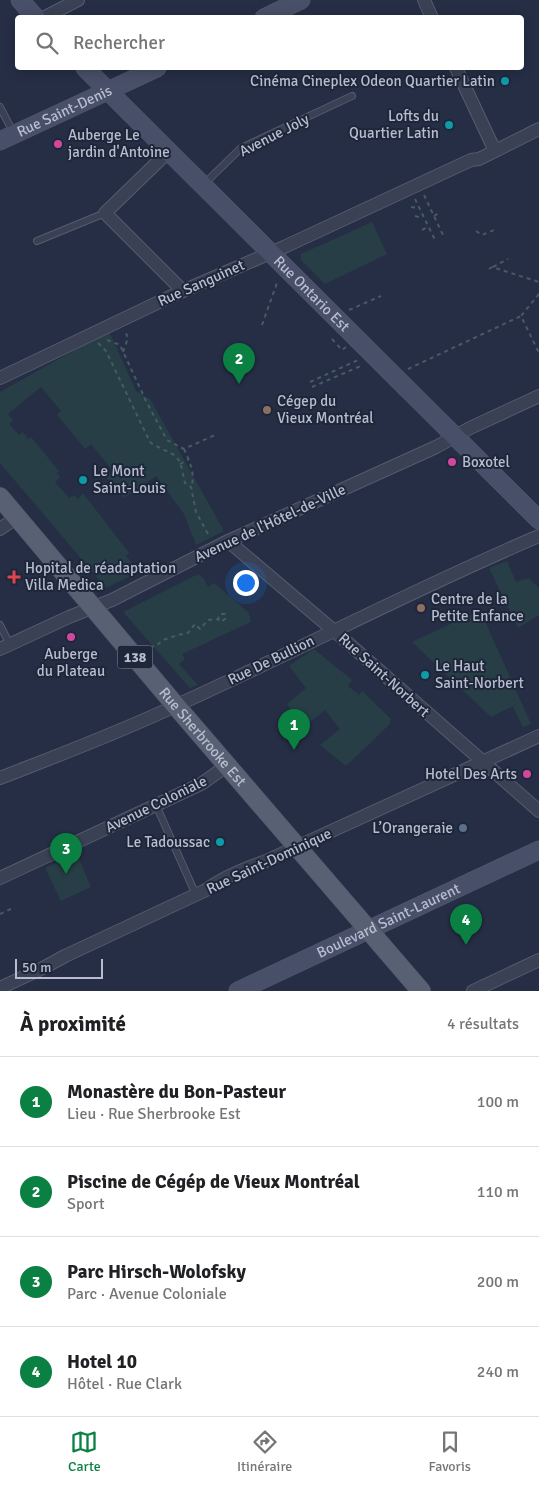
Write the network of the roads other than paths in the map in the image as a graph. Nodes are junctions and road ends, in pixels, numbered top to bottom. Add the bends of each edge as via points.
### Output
1 (20, 0) edge
2 (78, 0) edge
3 (301, 0) edge
4 (424, 0) edge
5 (33, 15) edge
6 (49, 15) edge
7 (270, 15) edge
8 (431, 15) edge
9 (87, 70) edge
10 (153, 70) edge
11 (457, 70) edge
12 (108, 90) junction
13 (352, 96) dead end
14 (0, 107) edge
15 (539, 129) edge
16 (7, 138) edge
17 (169, 150) junction
18 (495, 151) junction
19 (203, 184) junction
20 (105, 213) junction
21 (37, 241) dead end
22 (271, 252) junction
23 (183, 291) junction
24 (0, 378) edge
25 (539, 396) edge
26 (455, 437) junction
27 (0, 497) edge
28 (17, 517) junction
29 (539, 520) edge
30 (0, 528) edge
31 (539, 536) edge
32 (228, 541) junction
33 (93, 608) junction
34 (0, 625) edge
35 (334, 630) junction
36 (5, 647) edge
37 (176, 706) junction
38 (539, 736) edge
39 (483, 762) junction
40 (228, 765) junction
41 (0, 778) edge
42 (156, 805) junction
43 (539, 812) edge
44 (298, 846) junction
45 (539, 850) edge
46 (0, 878) edge
47 (196, 895) junction
48 (369, 929) junction
49 (539, 960) edge
50 (0, 988) edge
51 (238, 991) edge
52 (421, 991) edge
53 (473, 991) edge

1 - 5 main road
2 - 6 street
3 - 7 main road
4 - 8 street
9 - 12 main road, Rue Ontario Est
10 - 12 main road, Rue Saint-Denis
11 - 18 street
12 - 16 main road, Rue Saint-Denis
12 - 17 main road, Rue Ontario Est
13 - 19 lane, Avenue Joly via 240,148
14 - 16 lane
15 - 18 street, Rue Sanguinet
17 - 19 main road, Rue Ontario Est
17 - 20 street
18 - 22 street, Rue Sanguinet
19 - 22 main road, Rue Ontario Est
20 - 21 lane
20 - 23 street
22 - 23 street, Rue Sanguinet
22 - 26 main road, Rue Ontario Est
23 - 24 street, Rue Sanguinet
25 - 26 street, Avenue de l'Hôtel-de-Ville
26 - 29 main road, Rue Ontario Est
26 - 32 street, Avenue de l'Hôtel-de-Ville
27 - 28 main road, Rue Sherbrooke Est / 138
28 - 30 street
28 - 33 main road, Rue Sherbrooke Est / 138
31 - 35 street, Rue De Bullion
32 - 33 street, Avenue de l'Hôtel-de-Ville
32 - 35 street, Rue Saint-Norbert
33 - 36 street, Avenue de l'Hôtel-de-Ville
33 - 37 main road, Rue Sherbrooke Est / 138
34 - 36 lane
35 - 37 street, Rue De Bullion
35 - 39 street, Rue Saint-Norbert
37 - 40 main road, Rue Sherbrooke Est / 138
37 - 41 street, Rue De Bullion
38 - 39 street, Rue Saint-Dominique
39 - 43 street, Rue Saint-Norbert
39 - 44 street, Rue Saint-Dominique via 399,804
40 - 42 street, Avenue Coloniale via 201,784
40 - 44 main road, Rue Sherbrooke Est / 138
42 - 46 street, Avenue Coloniale
42 - 47 lane
44 - 47 street, Rue Saint-Dominique
44 - 48 main road, Rue Sherbrooke Est / 138
45 - 48 main road, Boulevard Saint-Laurent
47 - 50 street, Rue Saint-Dominique
48 - 51 main road, Boulevard Saint-Laurent
48 - 52 main road, 138
49 - 53 street

